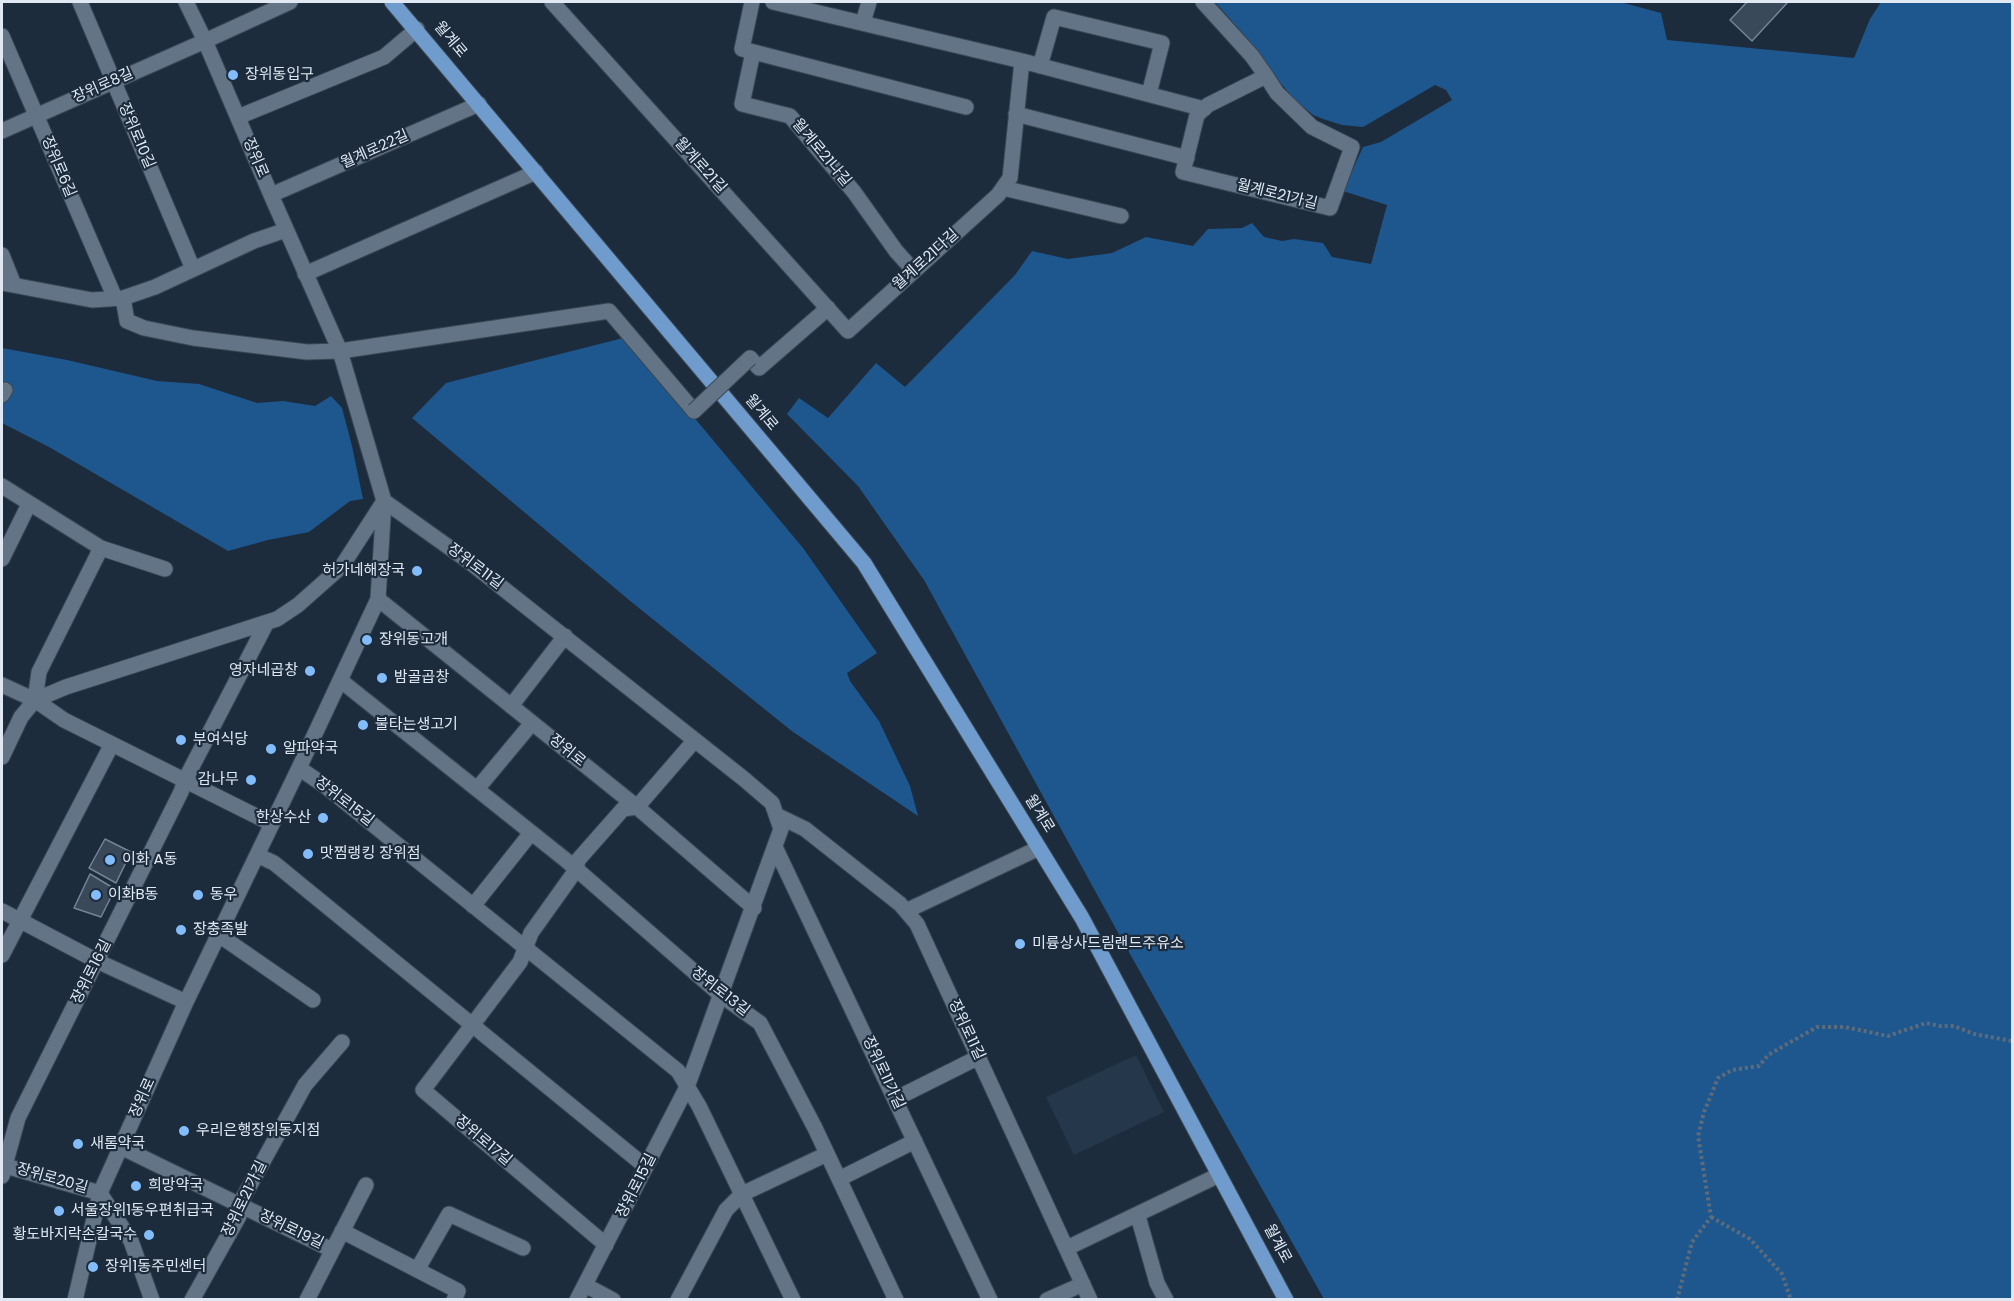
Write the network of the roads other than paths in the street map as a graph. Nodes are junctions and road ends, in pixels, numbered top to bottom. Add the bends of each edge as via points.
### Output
1 (80, 2) edge
2 (186, 2) edge
3 (290, 2) edge
4 (392, 2) edge
5 (552, 2) edge
6 (752, 2) edge
7 (773, 2) edge
8 (869, 2) edge
9 (1203, 2) edge
10 (812, 6) edge
11 (863, 23) junction
12 (417, 29) junction
13 (2, 36) edge
14 (205, 41) junction
15 (753, 52) junction
16 (1022, 61) junction
17 (1040, 66) junction
18 (1266, 76) junction
19 (113, 82) junction
20 (1149, 94) junction
21 (479, 104) junction
22 (966, 107) dead end
23 (1204, 109) junction
24 (1016, 114) junction
25 (36, 116) junction
26 (238, 117) junction
27 (2, 131) edge
28 (1187, 158) junction
29 (536, 172) junction
30 (1003, 188) junction
31 (271, 195) junction
32 (1121, 216) dead end
33 (286, 230) junction
34 (2, 255) edge
35 (193, 269) junction
36 (914, 271) junction
37 (305, 274) junction
38 (8, 284) edge
39 (119, 298) junction
40 (828, 308) junction
41 (848, 331) joint
42 (340, 351) junction
43 (2, 486) edge
44 (384, 501) junction
45 (29, 504) junction
46 (101, 549) junction
47 (2, 560) edge
48 (165, 569) dead end
49 (378, 599) junction
50 (267, 622) junction
51 (565, 636) junction
52 (340, 680) junction
53 (2, 685) edge
54 (35, 700) junction
55 (511, 706) junction
56 (532, 723) junction
57 (695, 740) junction
58 (112, 744) junction
59 (2, 757) edge
60 (299, 768) junction
61 (185, 780) junction
62 (477, 789) junction
63 (637, 807) junction
64 (776, 815) junction
65 (272, 824) junction
66 (531, 833) junction
67 (775, 847) junction
68 (1039, 848) junction
69 (257, 855) junction
70 (576, 870) junction
71 (473, 906) junction
72 (754, 908) junction
73 (2, 911) edge
74 (906, 911) junction
75 (20, 921) junction
76 (219, 935) junction
77 (526, 949) junction
78 (2, 955) edge
79 (97, 961) junction
80 (722, 996) junction
81 (313, 1000) dead end
82 (186, 1002) junction
83 (473, 1024) junction
84 (342, 1042) dead end
85 (979, 1057) junction
86 (687, 1087) junction
87 (895, 1099) junction
88 (915, 1142) junction
89 (121, 1147) junction
90 (827, 1154) junction
91 (646, 1167) junction
92 (2, 1169) edge
93 (1220, 1174) junction
94 (839, 1179) junction
95 (366, 1185) dead end
96 (100, 1193) junction
97 (742, 1194) junction
98 (242, 1206) junction
99 (1138, 1216) junction
100 (342, 1231) junction
101 (606, 1245) junction
102 (524, 1248) dead end
103 (1067, 1248) junction
104 (332, 1250) junction
105 (417, 1270) junction
106 (1083, 1284) junction
107 (585, 1285) junction
108 (786, 1285) junction
109 (75, 1299) edge
110 (152, 1299) edge
111 (192, 1299) edge
112 (307, 1299) edge
113 (454, 1299) edge
114 (577, 1299) edge
115 (613, 1299) edge
116 (678, 1299) edge
117 (778, 1299) edge
118 (793, 1299) edge
119 (896, 1299) edge
120 (990, 1299) edge
121 (1047, 1299) edge
122 (1090, 1299) edge
123 (1166, 1299) edge
124 (1286, 1299) edge

1 - 19 street, 장위로10길
2 - 14 street, 장위로
3 - 14 street
4 - 12 main road, 월계로
5 - 40 street, 월계로21길
6 - 15 street via 742,49
7 - 10 street
8 - 11 street
9 - 18 street, 월계로21가길
10 - 11 street
11 - 16 street
12 - 21 main road, 월계로
12 - 26 street, 월계로 via 384,57
13 - 25 street, 장위로6길
14 - 19 street, 장위로8길
14 - 26 street, 장위로
15 - 22 street
15 - 36 street, 월계로21나길 via 742,104 790,116
16 - 17 street
16 - 24 street, 월계로21다길
17 - 20 street
17 - 20 street via 1054,17 1162,43
18 - 23 street
18 - 28 street, 월계로21가길 via 1277,93 1312,127 1352,147 1330,208 1184,172
19 - 25 street, 장위로8길
19 - 35 street, 장위로10길
20 - 23 street
21 - 29 main road, 월계로
21 - 31 street, 월계로22길
23 - 28 street via 1197,115
24 - 28 street
24 - 30 street, 월계로21다길 via 1010,178
25 - 27 street, 장위로8길
25 - 39 street, 장위로6길
26 - 31 street, 장위로
29 - 37 street
29 - 68 main road, 월계로 via 864,563
30 - 32 street
30 - 36 street, 월계로21다길
31 - 33 street, 장위로
33 - 35 street
33 - 37 street, 장위로
34 - 38 street
35 - 39 street
36 - 41 street, 월계로21다길
37 - 42 street, 장위로
38 - 39 street via 92,300
39 - 42 street via 127,321 144,328 279,350
40 - 41 street, 월계로21길
40 - 42 street, bridge via 759,368 750,358 694,411 609,311
42 - 44 street, 장위로
43 - 45 street
44 - 49 street, 장위로
44 - 50 street via 342,566 298,605
44 - 51 street, 장위로11길
45 - 46 street
45 - 47 street
46 - 48 street
46 - 54 street via 39,672
49 - 52 street, 장위로
49 - 55 street, 장위로
50 - 54 street
50 - 61 street
51 - 55 street
51 - 57 street, 장위로11길
52 - 60 street, 장위로
52 - 62 street, 장위로13길
53 - 54 street
54 - 58 street
54 - 59 street via 21,717
55 - 56 street, 장위로
56 - 62 street
56 - 63 street, 장위로
57 - 63 street
57 - 64 street, 장위로11길 via 772,803
58 - 61 street
58 - 75 street
60 - 65 street, 장위로
60 - 71 street, 장위로15길
61 - 65 street
61 - 79 street, 장위로16길
62 - 66 street, 장위로13길
63 - 70 street via 623,809 578,860
63 - 72 street, 장위로
64 - 67 street via 781,828
64 - 74 street, 장위로11길 via 805,830
65 - 69 street, 장위로
66 - 70 street, 장위로13길
66 - 71 street
67 - 72 street
67 - 87 street, 장위로11가길
68 - 74 street, 월계로
68 - 93 main road, 월계로 via 1083,918
69 - 76 street, 장위로
69 - 83 street via 274,863
70 - 77 street via 531,933
70 - 80 street, 장위로13길
71 - 77 street, 장위로15길
72 - 80 street
73 - 75 street
74 - 85 street, 장위로11길 via 917,924
75 - 78 street
75 - 79 street
76 - 81 street
76 - 82 street, 장위로
77 - 83 street
77 - 86 street, 장위로15길 via 678,1071
79 - 82 street
79 - 92 street, 장위로16길 via 18,1118
80 - 86 street
80 - 90 street, 장위로13길 via 760,1023
82 - 89 street, 장위로
83 - 91 street
83 - 101 street, 장위로17길 via 423,1090
84 - 98 street, 장위로21가길 via 305,1085
85 - 87 street
85 - 103 street, 장위로11길
86 - 91 street, 장위로15길
86 - 97 street, 장위로15길
87 - 88 street, 장위로11가길
88 - 94 street
88 - 120 street, 장위로11가길
89 - 96 street, 장위로
89 - 98 street, 장위로19길
90 - 94 street, 장위로13길
90 - 97 street
91 - 101 street, 장위로15길
92 - 96 street, 장위로20길
93 - 99 street
93 - 124 main road, 월계로
94 - 119 street, 장위로13길
95 - 100 street
96 - 109 street, 장위로
96 - 110 street via 131,1241
97 - 108 street, 장위로15길
97 - 116 street via 726,1210
98 - 104 street, 장위로19길
98 - 111 street, 장위로21가길
99 - 103 street
99 - 123 street via 1157,1283
100 - 104 street
100 - 105 street, 장위로19길
101 - 107 street, 장위로15길
102 - 105 street via 449,1214
103 - 106 street, 장위로11길
104 - 112 street
105 - 113 street, 장위로19길 via 459,1291
106 - 121 street
106 - 122 street, 장위로11길
107 - 114 street, 장위로15길
107 - 115 street
108 - 117 street
108 - 118 street, 장위로15길

